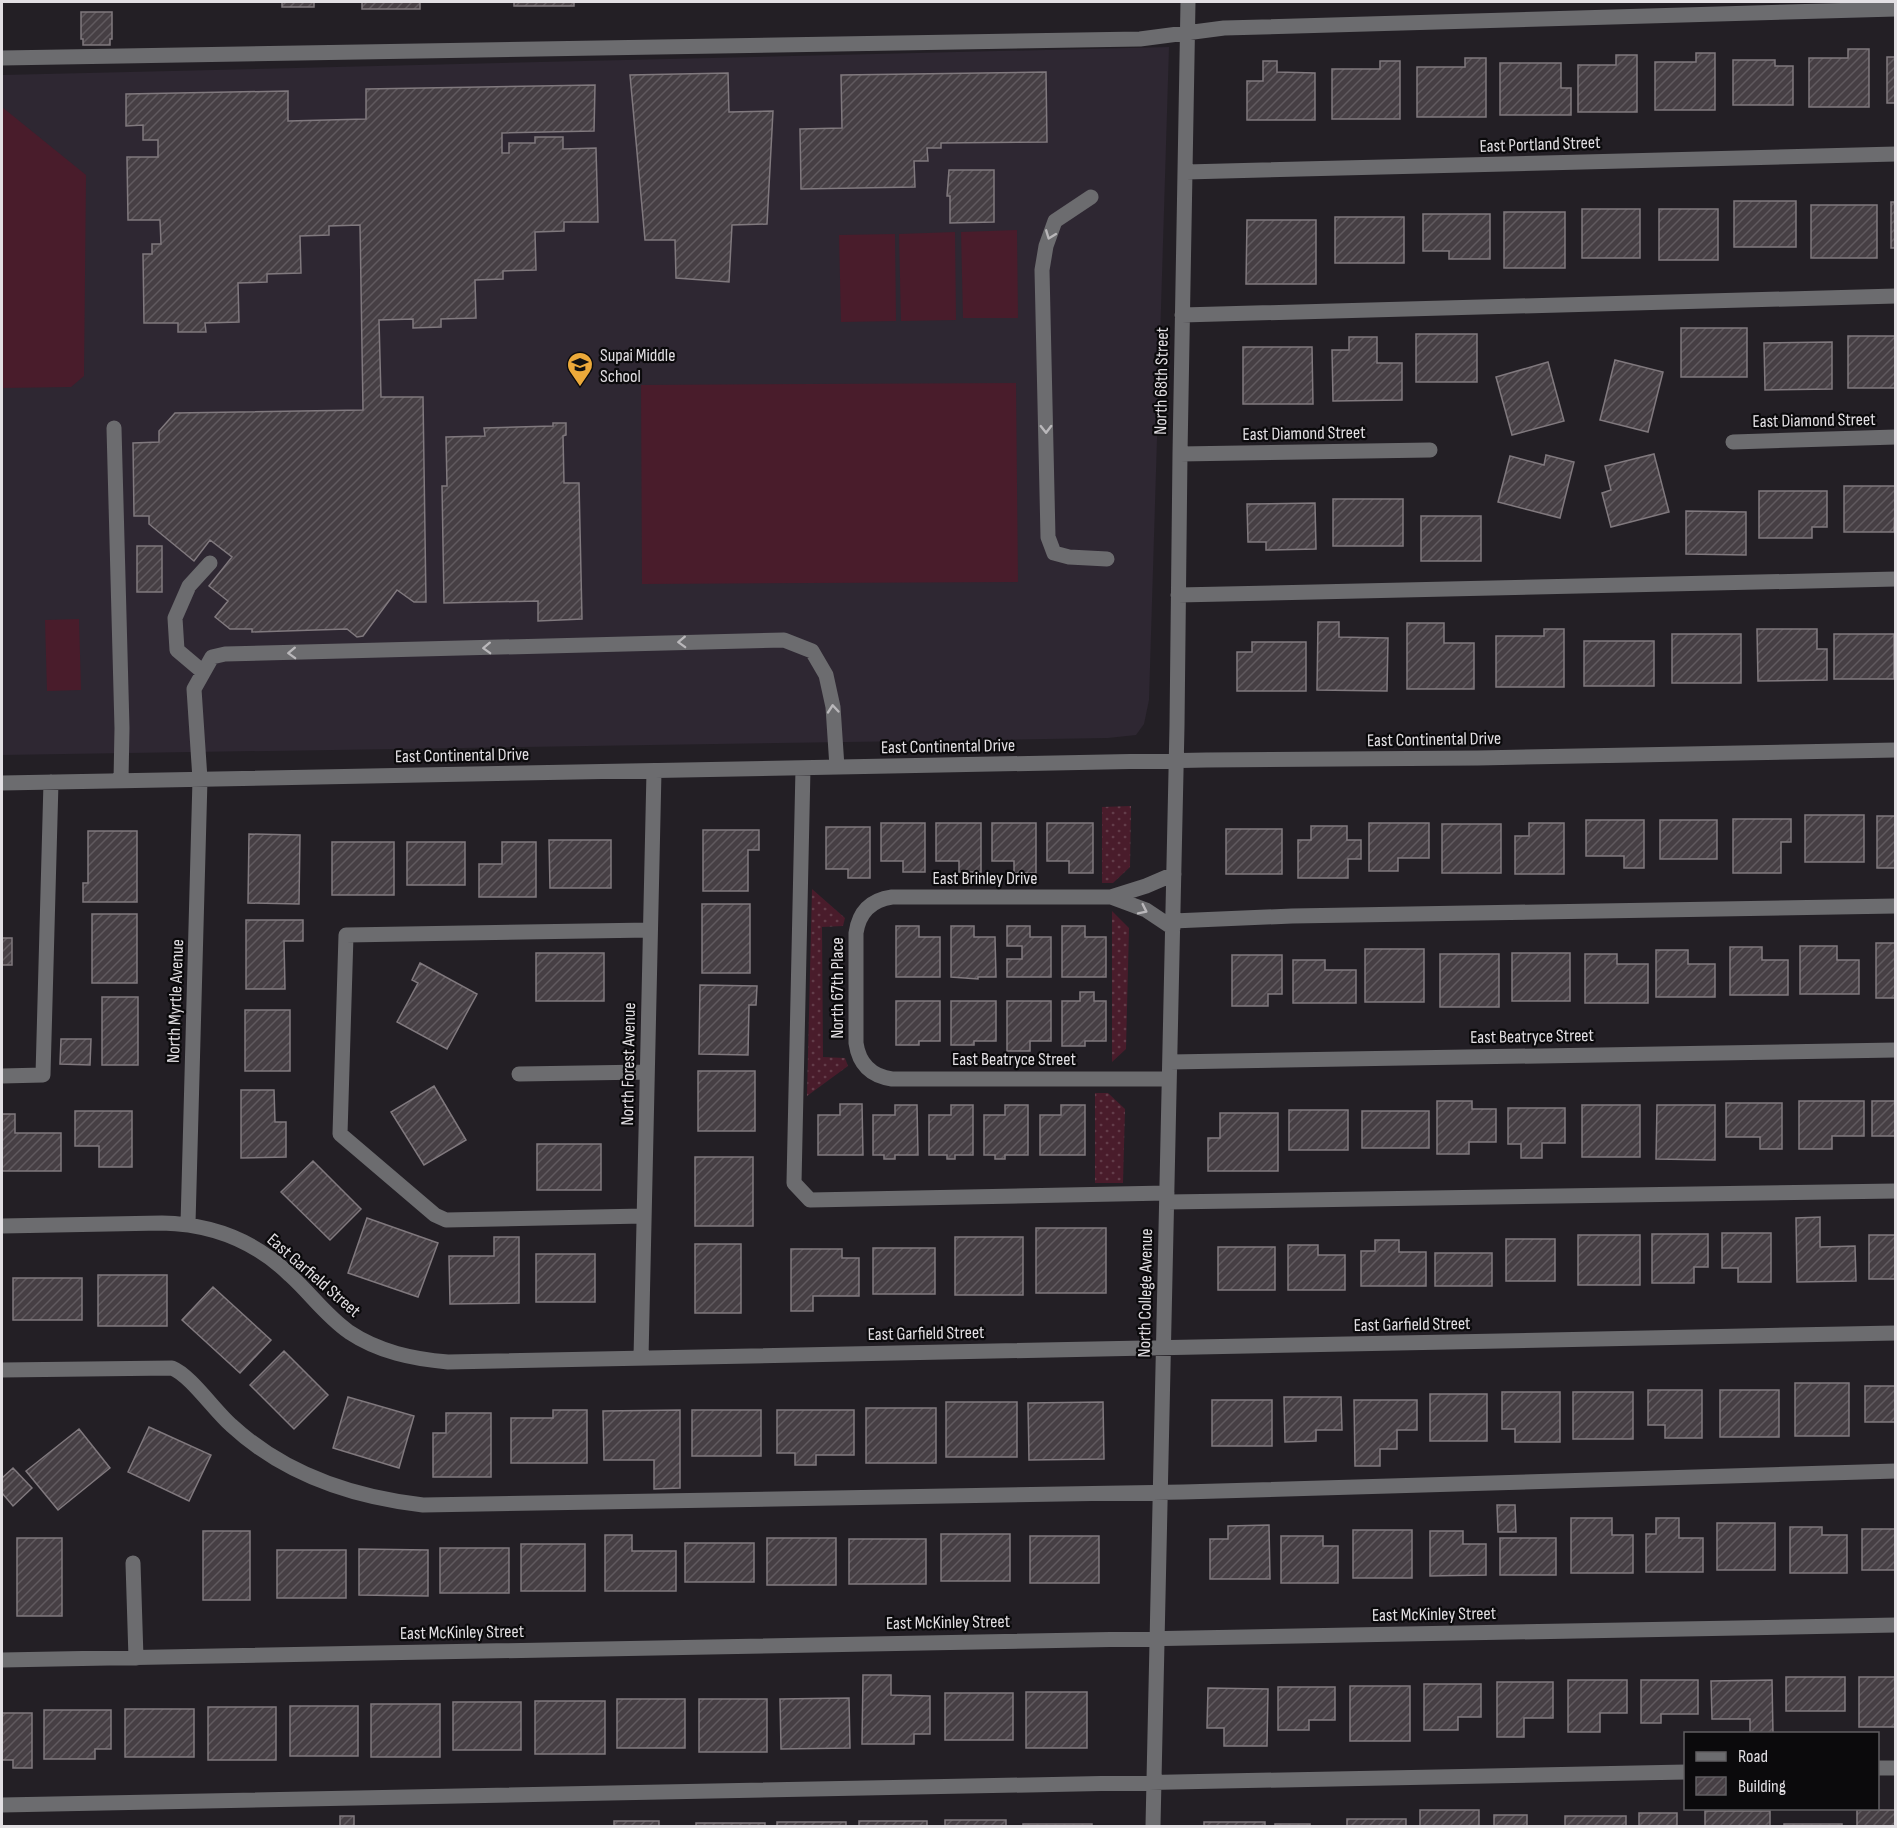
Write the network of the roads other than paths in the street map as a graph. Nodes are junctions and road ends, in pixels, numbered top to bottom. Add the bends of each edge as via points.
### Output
1 (1188, 2) edge
2 (1896, 9) edge
3 (1187, 33) junction
4 (2, 58) edge
5 (1896, 154) edge
6 (1186, 172) junction
7 (1092, 197) dead end
8 (1896, 296) edge
9 (1182, 315) junction
10 (114, 428) dead end
11 (1896, 438) edge
12 (1733, 442) dead end
13 (1430, 450) dead end
14 (1179, 454) junction
15 (1107, 559) dead end
16 (210, 563) dead end
17 (1896, 579) edge
18 (1178, 595) junction
19 (203, 672) junction
20 (1896, 750) edge
21 (1177, 761) junction
22 (804, 768) junction
23 (837, 768) junction
24 (654, 771) junction
25 (200, 779) junction
26 (121, 781) junction
27 (51, 782) junction
28 (2, 783) edge
29 (1174, 874) junction
30 (1111, 897) junction
31 (1896, 906) edge
32 (863, 912) joint
33 (1173, 925) junction
34 (650, 930) junction
35 (1896, 1050) edge
36 (1170, 1062) junction
37 (863, 1064) joint
38 (647, 1072) junction
39 (519, 1074) dead end
40 (2, 1076) edge
41 (1169, 1079) junction
42 (1896, 1191) edge
43 (1167, 1197) junction
44 (644, 1216) junction
45 (188, 1224) junction
46 (2, 1226) edge
47 (1896, 1333) edge
48 (1163, 1348) junction
49 (641, 1358) junction
50 (2, 1370) edge
51 (1896, 1471) edge
52 (1160, 1492) junction
53 (133, 1563) dead end
54 (1896, 1625) edge
55 (1157, 1638) junction
56 (136, 1658) junction
57 (2, 1660) edge
58 (1879, 1768) edge
59 (1896, 1768) edge
60 (1684, 1772) edge
61 (1154, 1784) junction
62 (2, 1804) edge
63 (1153, 1827) edge

1 - 3 street, North 68th Street
2 - 3 street via 1224,28
3 - 4 street via 1128,39
3 - 6 street, North 68th Street
5 - 6 street, East Portland Street
6 - 9 street, North 68th Street
7 -> 15 street via 1055,221 1042,270 1048,537 1054,553
8 - 9 street
9 - 14 street, North 68th Street
10 - 26 street
11 - 12 street, East Diamond Street
13 - 14 street, East Diamond Street
14 - 18 street, North 68th Street
16 - 19 street via 189,586 175,618 177,650
17 - 18 street
18 - 21 street, North 68th Street
23 -> 19 street via 831,689 826,675 812,651 784,640 225,654 212,657
19 - 25 street, North Myrtle Avenue via 194,689
20 - 21 street, East Continental Drive
21 - 23 street, East Continental Drive
21 - 29 street, North College Avenue
22 - 23 street, East Continental Drive
22 - 24 street, East Continental Drive
22 - 43 street via 794,1183 810,1200
24 - 25 street, East Continental Drive
24 - 34 street, North Forest Avenue
25 - 26 street, East Continental Drive
25 - 45 street, North Myrtle Avenue
26 - 27 street, East Continental Drive
27 - 28 street, East Continental Drive
27 - 40 street via 43,1075
29 - 30 street, East Brinley Drive
29 - 33 street, North College Avenue
30 - 32 street, East Brinley Drive via 892,897 871,904
30 -> 33 street, East Brinley Drive
31 - 33 street via 1292,916
32 - 37 street, North 67th Place via 856,933 856,1043
33 - 36 street, North College Avenue
34 - 38 street, North Forest Avenue
34 - 44 street via 346,935 340,1134 435,1215 446,1220
35 - 36 street, East Beatryce Street
36 - 41 street, North College Avenue
37 - 41 street, East Beatryce Street via 871,1072 892,1079
38 - 39 street
38 - 44 street, North Forest Avenue
41 - 43 street, North College Avenue
42 - 43 street
43 - 48 street, North College Avenue
44 - 49 street, North Forest Avenue
45 - 46 street, East Garfield Street
45 - 49 street, East Garfield Street via 223,1232 260,1250 292,1276 334,1321 351,1333 408,1357 448,1362
47 - 48 street, East Garfield Street
48 - 49 street, East Garfield Street
48 - 52 street, North College Avenue
50 - 52 street via 171,1368 184,1375 232,1426 285,1464 366,1497 423,1505
51 - 52 street
52 - 55 street, North College Avenue
53 - 56 street
54 - 55 street, East McKinley Street
55 - 56 street, East McKinley Street
55 - 61 street, North College Avenue
56 - 57 street, East McKinley Street
58 - 59 street
60 - 61 street
61 - 62 street
61 - 63 street, North College Avenue

